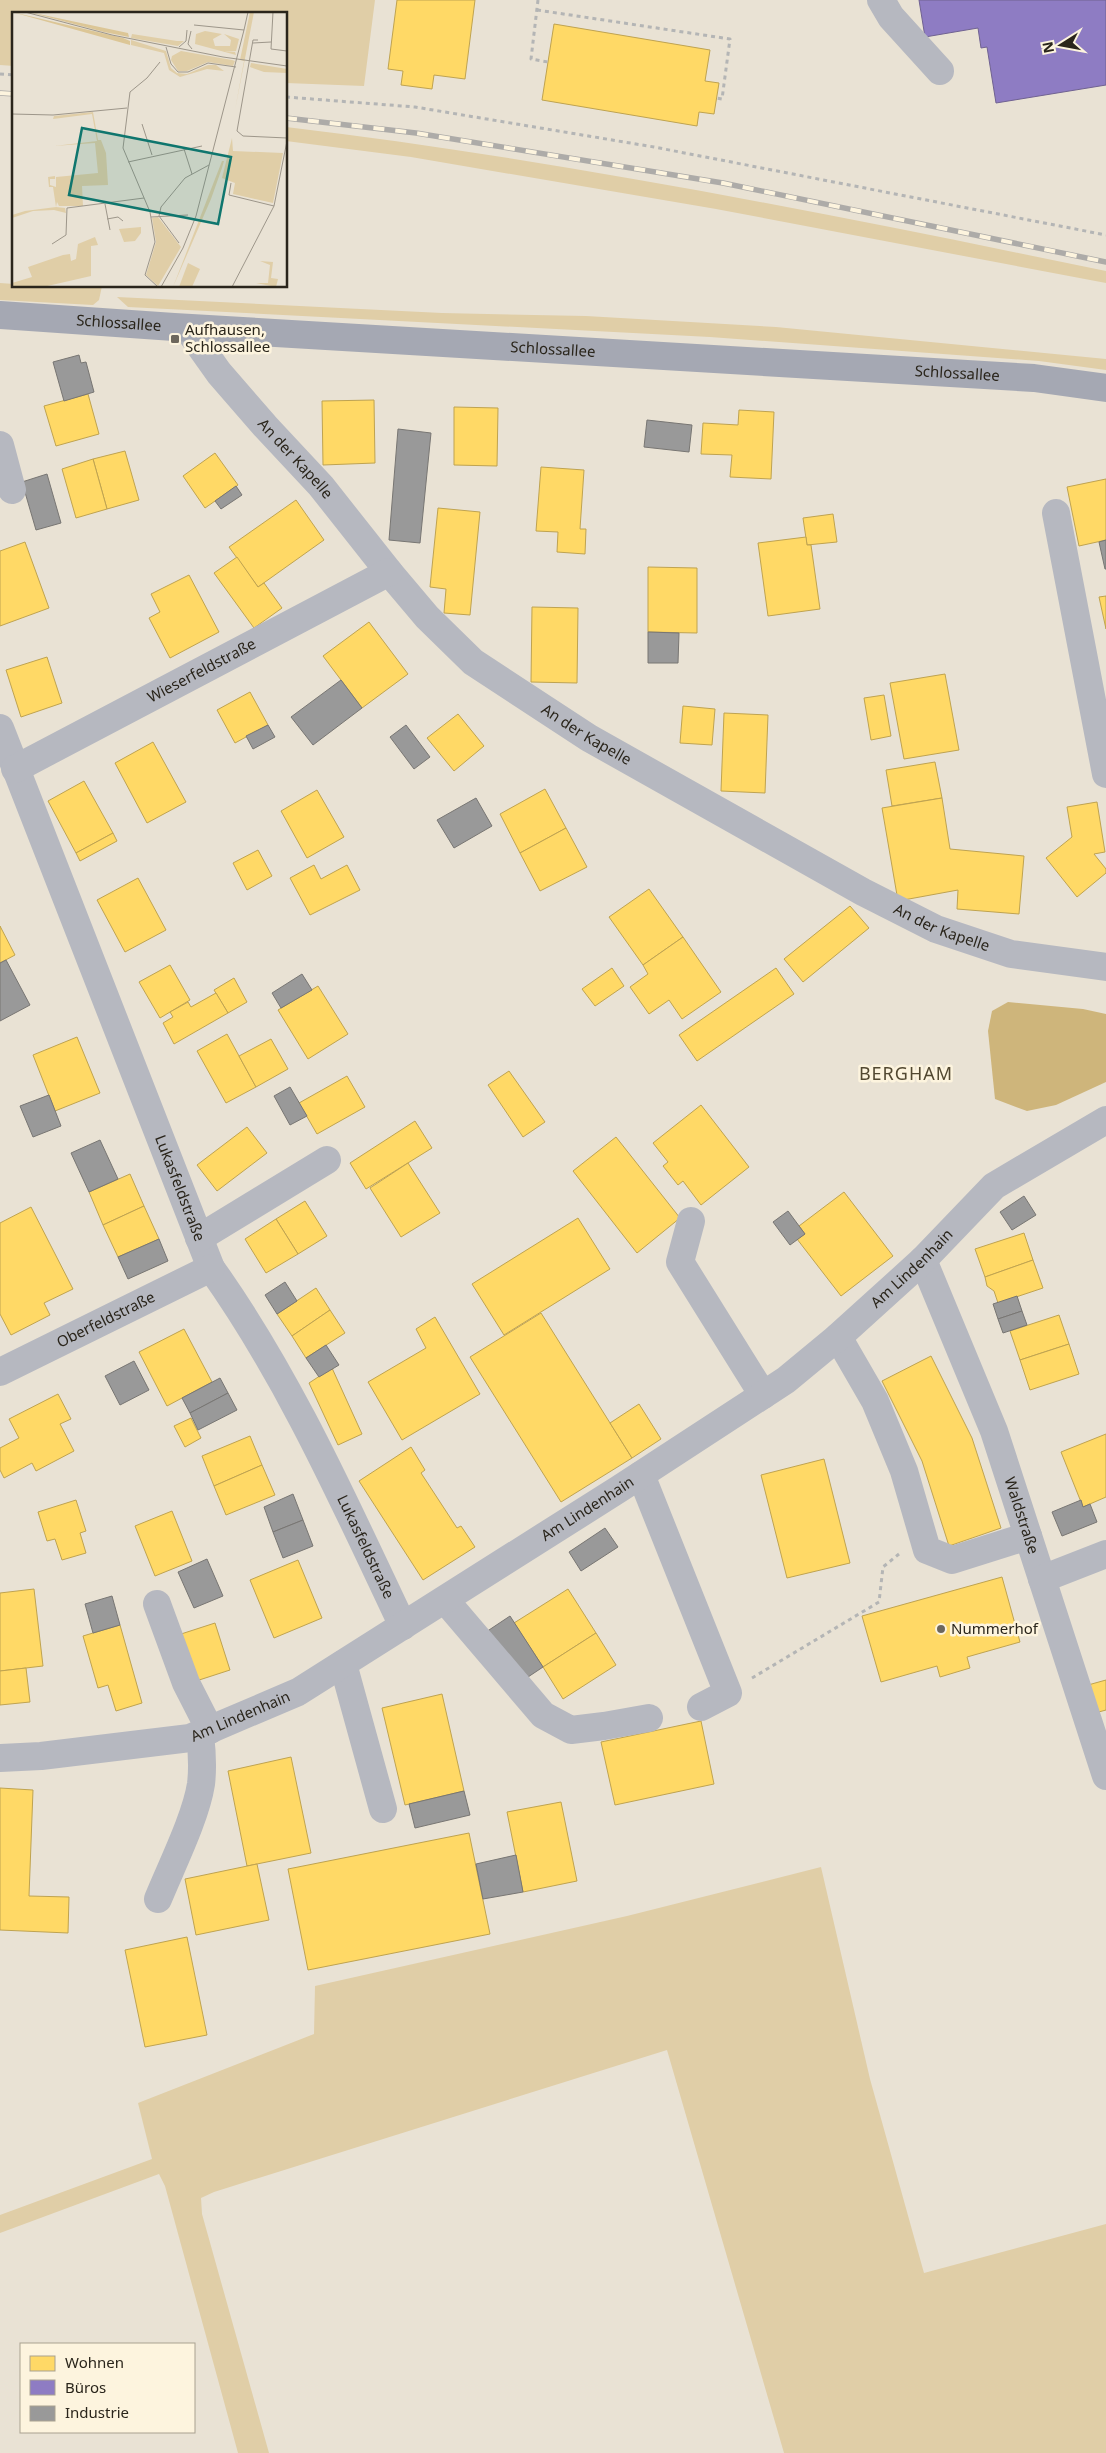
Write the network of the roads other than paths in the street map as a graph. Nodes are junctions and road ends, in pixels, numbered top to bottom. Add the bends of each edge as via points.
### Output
1 (881, 0) edge
2 (940, 70) dead end
3 (0, 315) edge
4 (187, 328) junction
5 (1106, 388) edge
6 (0, 445) edge
7 (12, 490) dead end
8 (1056, 513) dead end
9 (388, 572) junction
10 (0, 728) edge
11 (15, 769) junction
12 (1106, 774) edge
13 (1106, 967) edge
14 (1106, 1120) edge
15 (327, 1160) dead end
16 (691, 1221) dead end
17 (199, 1238) junction
18 (923, 1260) junction
19 (211, 1268) junction
20 (838, 1337) junction
21 (0, 1372) edge
22 (763, 1395) junction
23 (641, 1475) junction
24 (1028, 1536) junction
25 (1106, 1554) edge
26 (1042, 1580) junction
27 (445, 1600) junction
28 (157, 1604) dead end
29 (403, 1626) junction
30 (343, 1664) junction
31 (701, 1708) dead end
32 (649, 1718) dead end
33 (205, 1732) junction
34 (0, 1758) edge
35 (1106, 1776) edge
36 (383, 1810) dead end
37 (158, 1899) dead end

1 - 2 street via 892,17
3 - 4 main road, Schlossallee
4 - 5 main road, Schlossallee via 1034,378
4 - 9 street, An der Kapelle via 219,373 321,486
6 - 7 street
8 - 12 street
9 - 11 street, Wieserfeldstraße
9 - 13 street, An der Kapelle via 427,617 473,662 580,733 863,892 936,929 1011,954
10 - 11 street, Lukasfeldstraße
11 - 17 street, Lukasfeldstraße
14 - 18 street, Am Lindenhain via 994,1186
15 - 17 street
16 - 22 street via 680,1262
17 - 19 street, Lukasfeldstraße
18 - 20 street, Am Lindenhain
18 - 24 street, Waldstraße via 994,1431
19 - 21 street, Oberfeldstraße
19 - 29 street, Lukasfeldstraße via 244,1314 316,1445
20 - 22 street, Am Lindenhain
20 - 24 street via 875,1401 904,1471 927,1550 952,1560
22 - 23 street, Am Lindenhain
23 - 27 street, Am Lindenhain
23 - 31 street via 728,1693
24 - 26 street, Waldstraße
25 - 26 street
26 - 35 street, Waldstraße
27 - 29 street, Am Lindenhain
27 - 32 street via 543,1714 570,1730
28 - 33 street
29 - 30 street, Am Lindenhain
30 - 33 street, Am Lindenhain via 298,1692
30 - 36 street
33 - 34 street, Am Lindenhain via 190,1738
33 - 37 street via 199,1794

